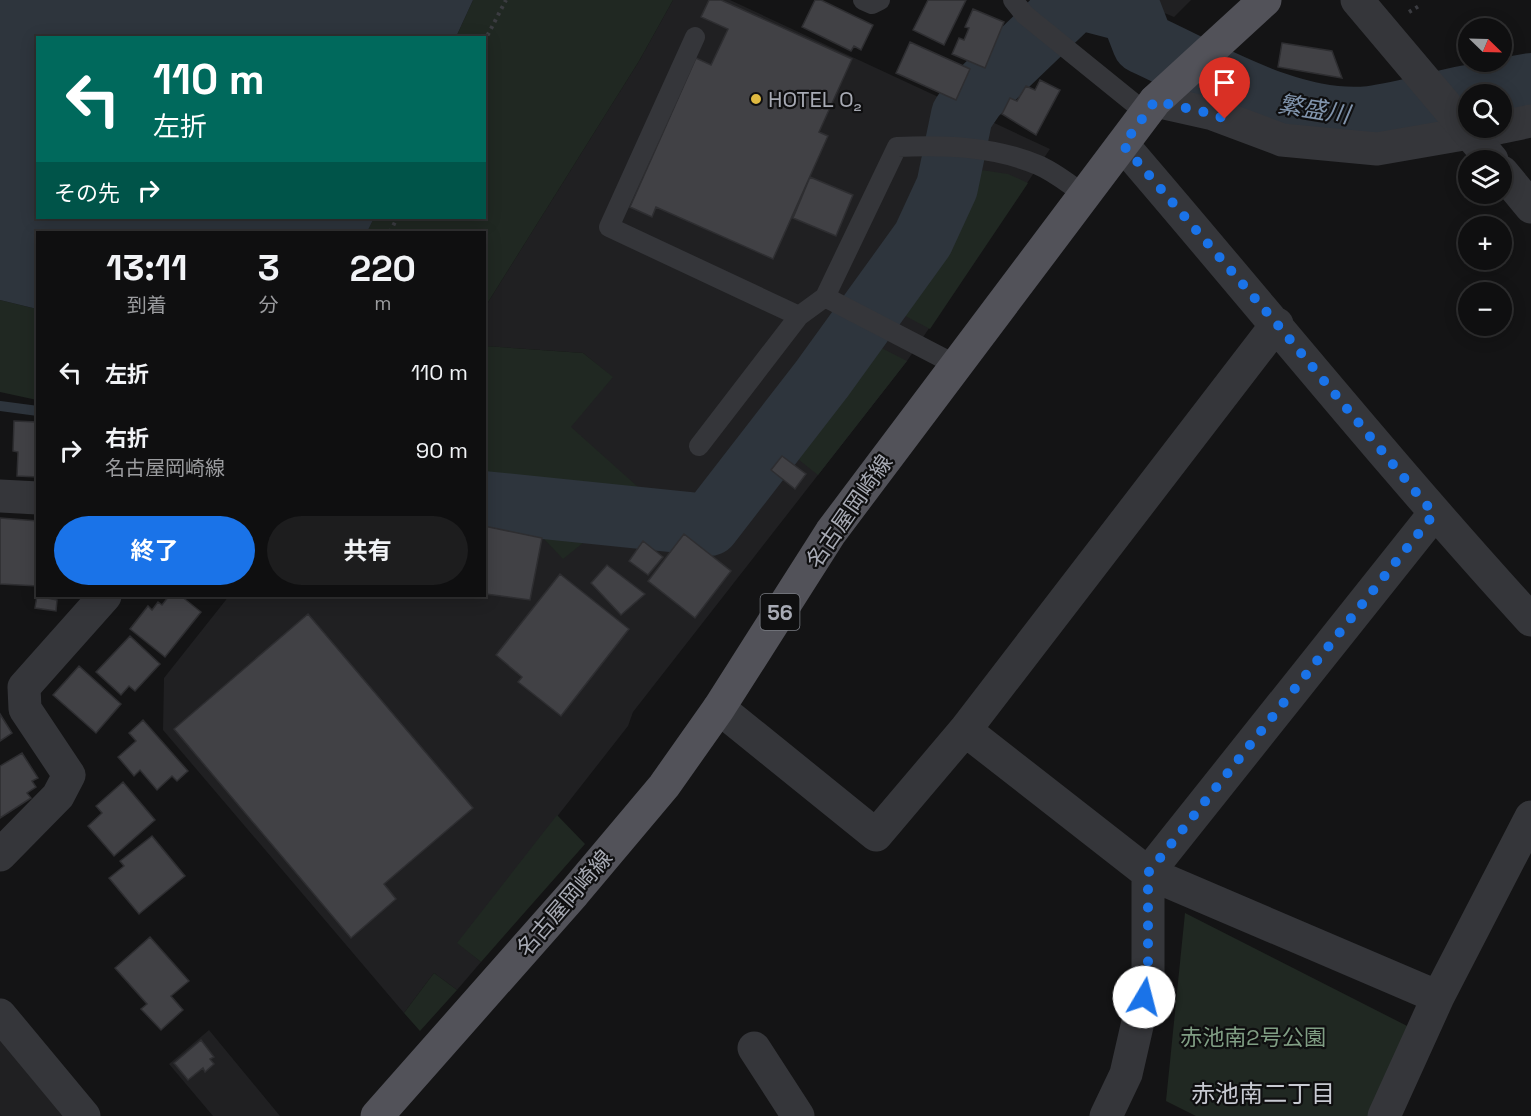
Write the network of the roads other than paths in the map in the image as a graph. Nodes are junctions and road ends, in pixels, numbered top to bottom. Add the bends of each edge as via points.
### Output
1 (863, 0) edge
2 (880, 0) edge
3 (1013, 0) edge
4 (1266, 0) edge
5 (1357, 0) edge
6 (695, 37) dead end
7 (1155, 102) junction
8 (1458, 107) edge
9 (1531, 121) edge
10 (1512, 123) edge
11 (1458, 132) edge
12 (1123, 145) junction
13 (1512, 184) edge
14 (1085, 195) junction
15 (1531, 207) edge
16 (825, 297) junction
17 (799, 316) junction
18 (1277, 324) junction
19 (956, 365) junction
20 (699, 447) dead end
21 (0, 496) edge
22 (36, 498) edge
23 (1434, 514) junction
24 (104, 597) edge
25 (1531, 620) edge
26 (719, 708) junction
27 (965, 730) junction
28 (1531, 817) edge
29 (0, 855) edge
30 (1148, 873) junction
31 (1438, 997) junction
32 (0, 1015) edge
33 (754, 1048) dead end
34 (84, 1116) edge
35 (377, 1116) edge
36 (798, 1116) edge
37 (1106, 1116) edge
38 (1384, 1116) edge

1 - 2 lane via 872,4
3 - 7 lane via 1044,30
4 - 7 main road, 名古屋岡崎線 / 56
5 - 8 street via 1425,79
6 - 17 lane via 609,227
7 - 11 street via 1213,114 1282,140 1312,144 1377,149
7 - 12 main road, 名古屋岡崎線 / 56
9 - 10 street
12 - 14 main road, 名古屋岡崎線 / 56
12 - 18 street
13 - 15 street
14 - 16 lane via 1040,165 979,149 897,147
14 - 19 main road, 名古屋岡崎線 / 56
16 - 17 lane
16 - 19 lane
17 - 20 lane
18 - 23 street
18 - 27 street
19 - 26 main road, 名古屋岡崎線 / 56 via 831,532
21 - 22 street
23 - 25 street
23 - 30 street
24 - 29 street via 24,687 25,709 69,776 58,796
26 - 27 street via 876,835
26 - 35 main road, 名古屋岡崎線 / 56 via 656,795 567,902
27 - 30 street
28 - 31 street
30 - 31 street
30 - 37 street via 1148,978 1126,1074
31 - 38 street
32 - 34 street
33 - 36 street

